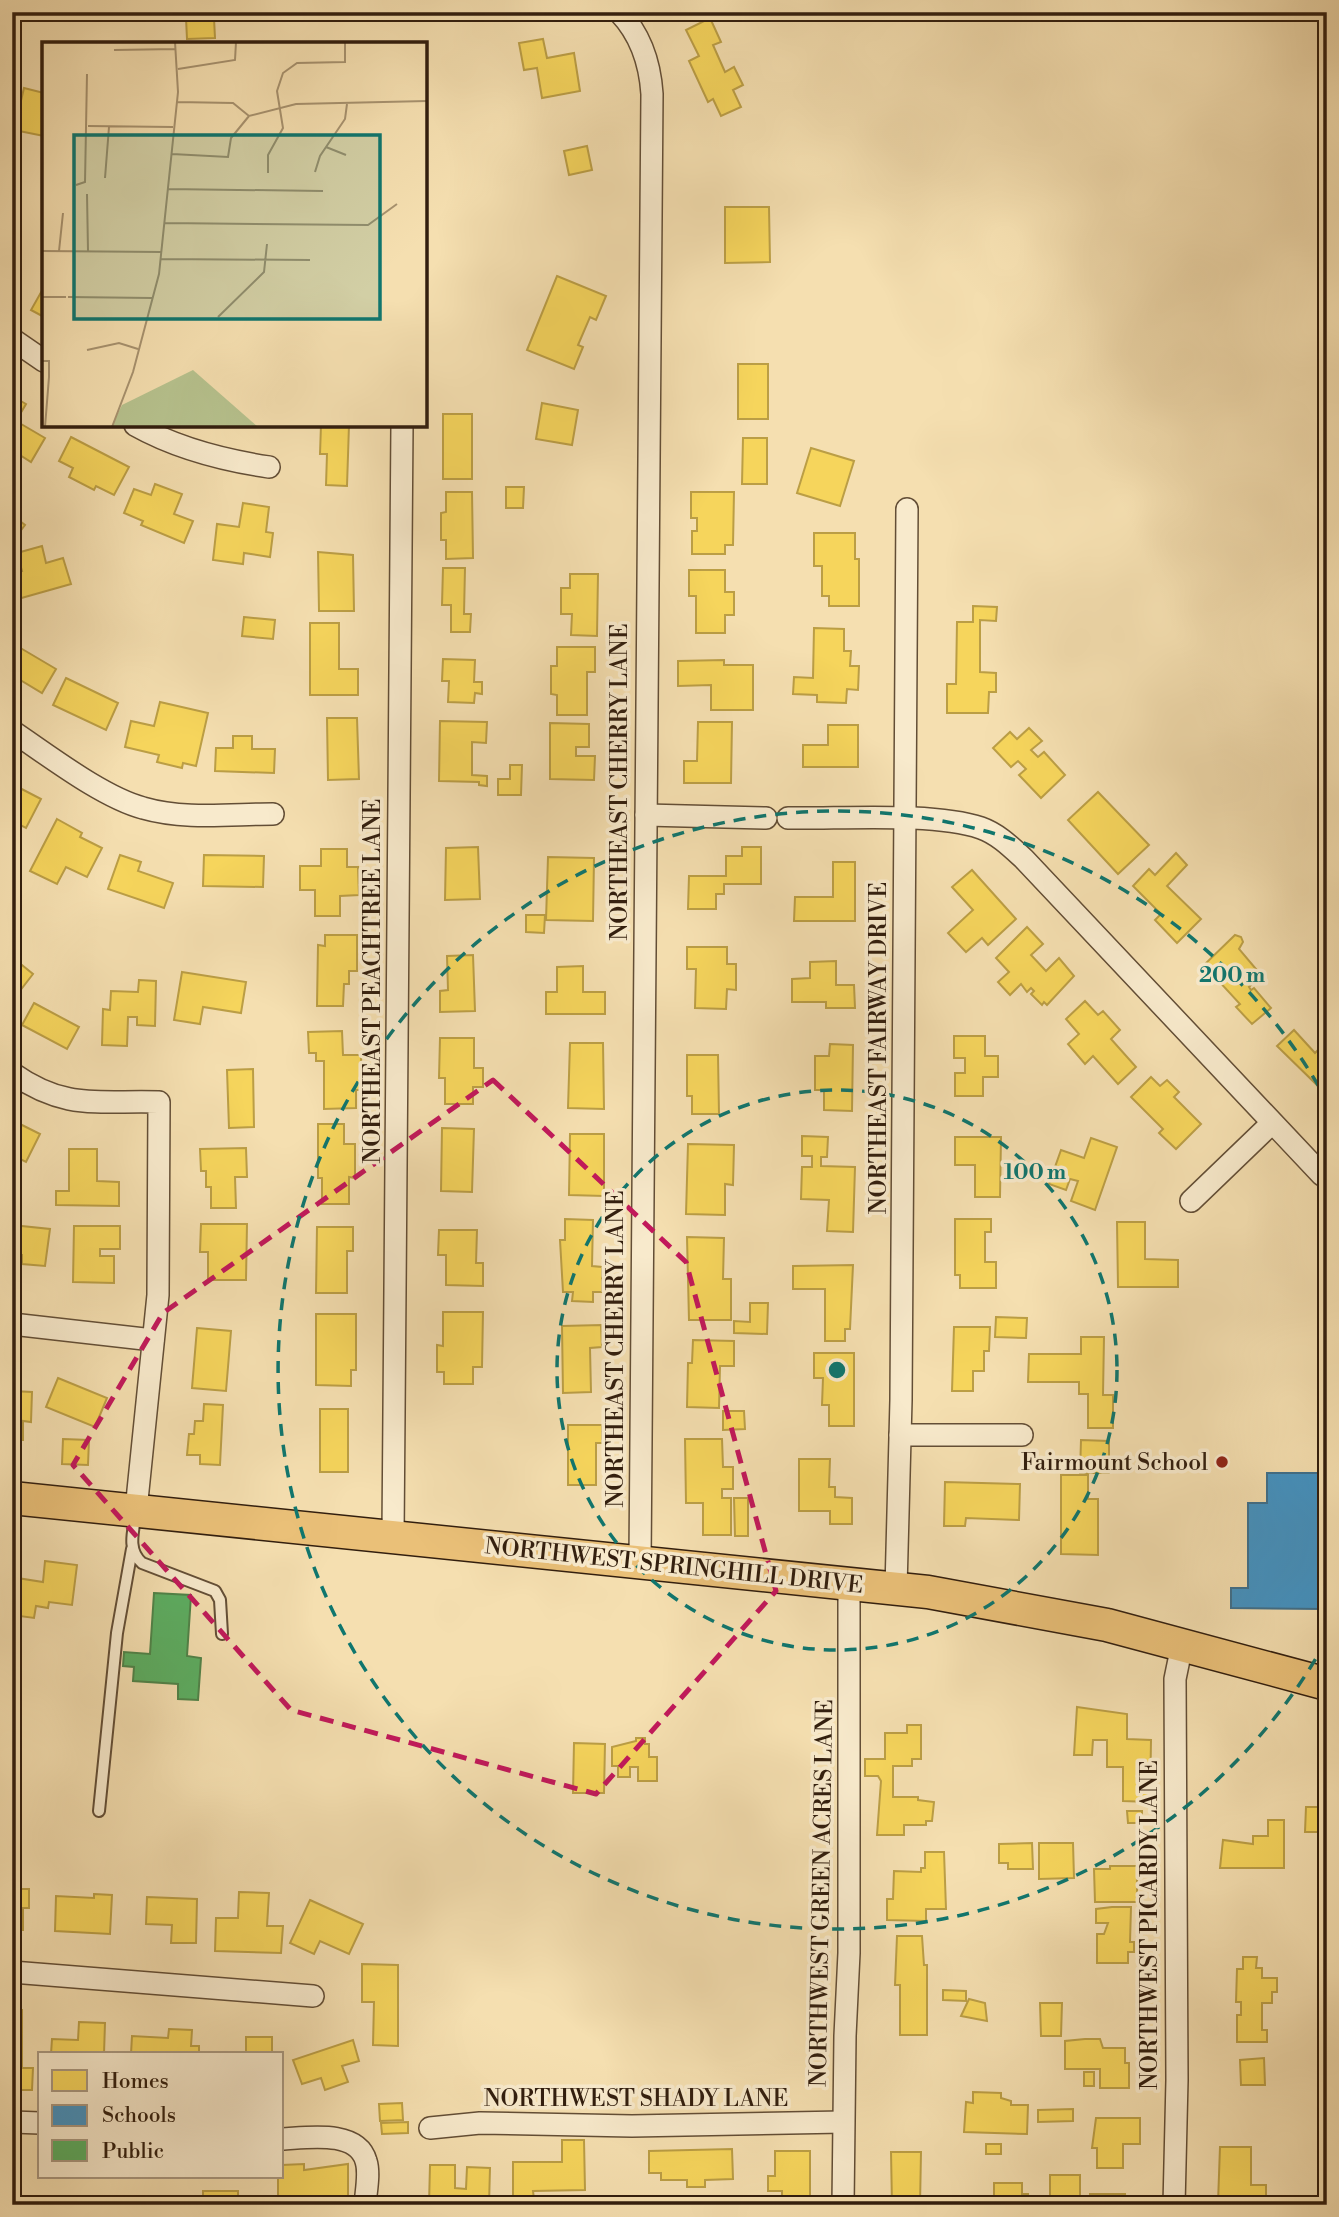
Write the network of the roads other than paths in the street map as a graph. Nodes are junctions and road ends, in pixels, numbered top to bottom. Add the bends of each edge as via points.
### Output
1 (620, 12) edge
2 (12, 339) edge
3 (42, 360) edge
4 (139, 427) edge
5 (402, 427) edge
6 (269, 467) dead end
7 (907, 509) dead end
8 (12, 731) edge
9 (273, 814) dead end
10 (646, 815) junction
11 (766, 818) dead end
12 (788, 818) dead end
13 (907, 820) junction
14 (12, 1073) edge
15 (1272, 1123) junction
16 (1322, 1175) dead end
17 (1191, 1201) dead end
18 (12, 1324) edge
19 (153, 1340) junction
20 (900, 1434) junction
21 (1022, 1435) dead end
22 (12, 1498) edge
23 (136, 1510) junction
24 (393, 1536) junction
25 (132, 1549) junction
26 (640, 1562) junction
27 (849, 1583) junction
28 (896, 1588) junction
29 (222, 1634) dead end
30 (1182, 1645) junction
31 (1327, 1684) edge
32 (99, 1811) dead end
33 (12, 1972) edge
34 (313, 1996) dead end
35 (12, 2122) edge
36 (843, 2122) junction
37 (38, 2123) edge
38 (430, 2128) dead end
39 (284, 2139) edge
40 (365, 2205) edge
41 (843, 2205) edge
42 (1174, 2205) edge

1 - 10 street, NORTHEAST CHERRY LANE via 639,38 652,94
2 - 3 street
4 - 6 street via 209,455
5 - 24 street, NORTHEAST PEACHTREE LANE
7 - 13 street, NORTHEAST FAIRWAY DRIVE
8 - 9 street via 142,808 184,814
10 - 11 street
10 - 26 street, NORTHEAST CHERRY LANE
12 - 13 street
13 - 15 street via 982,828 1010,846
13 - 20 street, NORTHEAST FAIRWAY DRIVE
14 - 19 street via 68,1101 159,1102 158,1296
15 - 16 street
15 - 17 street
18 - 19 street
19 - 23 street
20 - 21 street
20 - 28 street, NORTHEAST FAIRWAY DRIVE
22 - 23 main road, NORTHWEST SPRINGHILL DRIVE
23 - 24 main road, NORTHWEST SPRINGHILL DRIVE
23 - 25 lane
24 - 26 main road, NORTHWEST SPRINGHILL DRIVE
25 - 29 lane via 142,1563 215,1591
25 - 32 lane via 117,1633
26 - 27 main road, NORTHWEST SPRINGHILL DRIVE
27 - 28 main road, NORTHWEST SPRINGHILL DRIVE
27 - 36 street, NORTHWEST GREEN ACRES LANE via 849,1926
28 - 30 main road, NORTHWEST SPRINGHILL DRIVE via 1009,1605
30 - 31 main road, NORTHWEST SPRINGHILL DRIVE
30 - 42 street, NORTHWEST PICARDY LANE via 1175,1679
33 - 34 street
35 - 37 street
36 - 38 street, NORTHWEST SHADY LANE via 480,2123
36 - 41 street, NORTHWEST GREEN ACRES LANE
39 - 40 street via 328,2138 362,2152 367,2163

